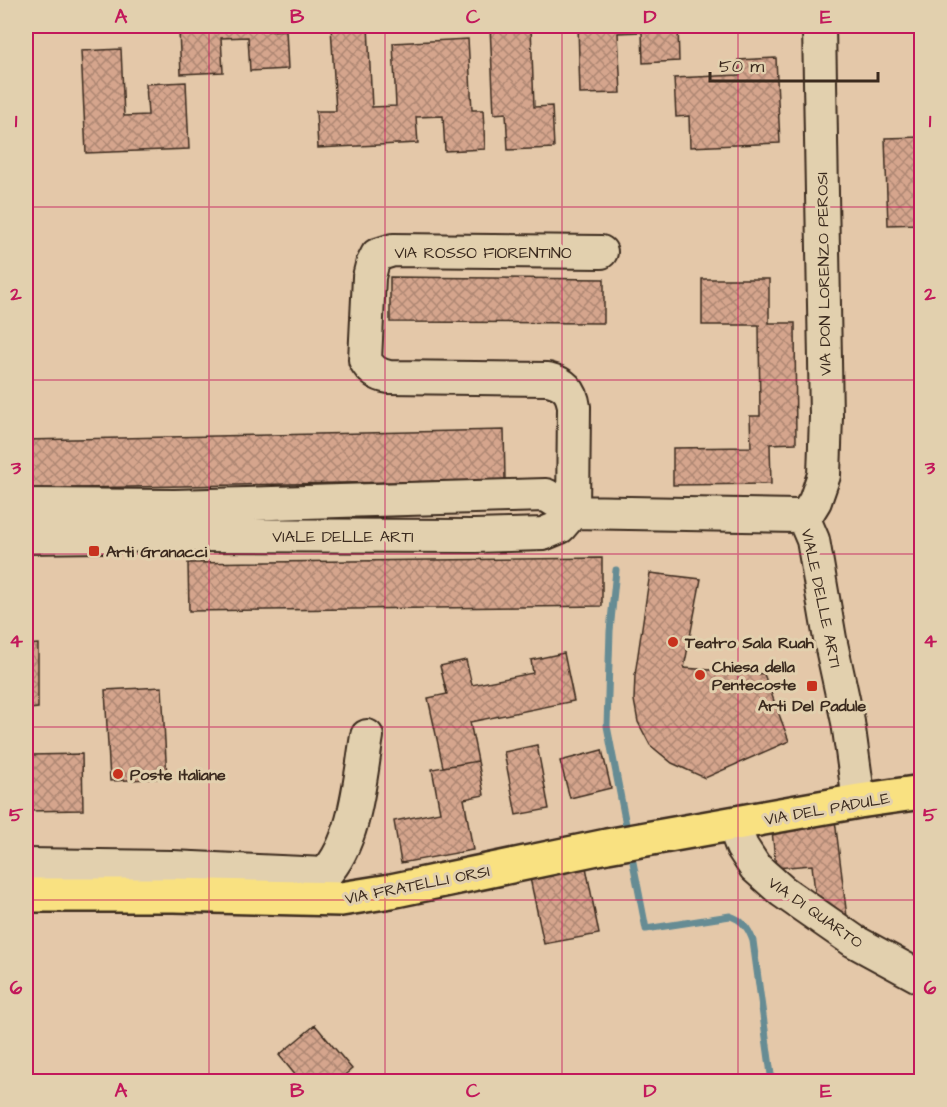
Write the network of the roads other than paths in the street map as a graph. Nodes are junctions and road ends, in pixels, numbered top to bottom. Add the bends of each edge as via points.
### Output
1 (819, 26) edge
2 (601, 252) dead end
3 (26, 505) edge
4 (573, 512) junction
5 (804, 519) junction
6 (176, 521) junction
7 (26, 537) edge
8 (367, 736) dead end
9 (921, 792) edge
10 (859, 801) junction
11 (733, 824) junction
12 (26, 865) edge
13 (173, 881) junction
14 (26, 895) edge
15 (921, 978) edge

1 - 5 street, VIA DON LORENZO PEROSI via 826,416 824,475
2 - 4 street, VIA ROSSO FIORENTINO via 393,250 377,255 369,277 365,360 379,375 548,380 559,381 568,388 574,407
3 - 6 street, VIALE DELLE ARTI
4 - 5 street, VIALE DELLE ARTI via 771,514
4 - 6 street, VIALE DELLE ARTI via 560,527 543,534 475,536
5 - 10 street, VIALE DELLE ARTI via 813,540
6 - 7 street, VIALE DELLE ARTI
8 - 13 street, VIA FRATELLI ORSI via 345,842 335,864 325,874
9 - 10 main road, VIA DEL PADULE
10 - 11 main road, VIA DEL PADULE
11 - 13 main road, VIA FRATELLI ORSI via 363,897 341,899
11 - 15 street, VIA DI QUARTO via 755,867 782,891 854,941
12 - 13 street
13 - 14 main road, VIA FRATELLI ORSI

